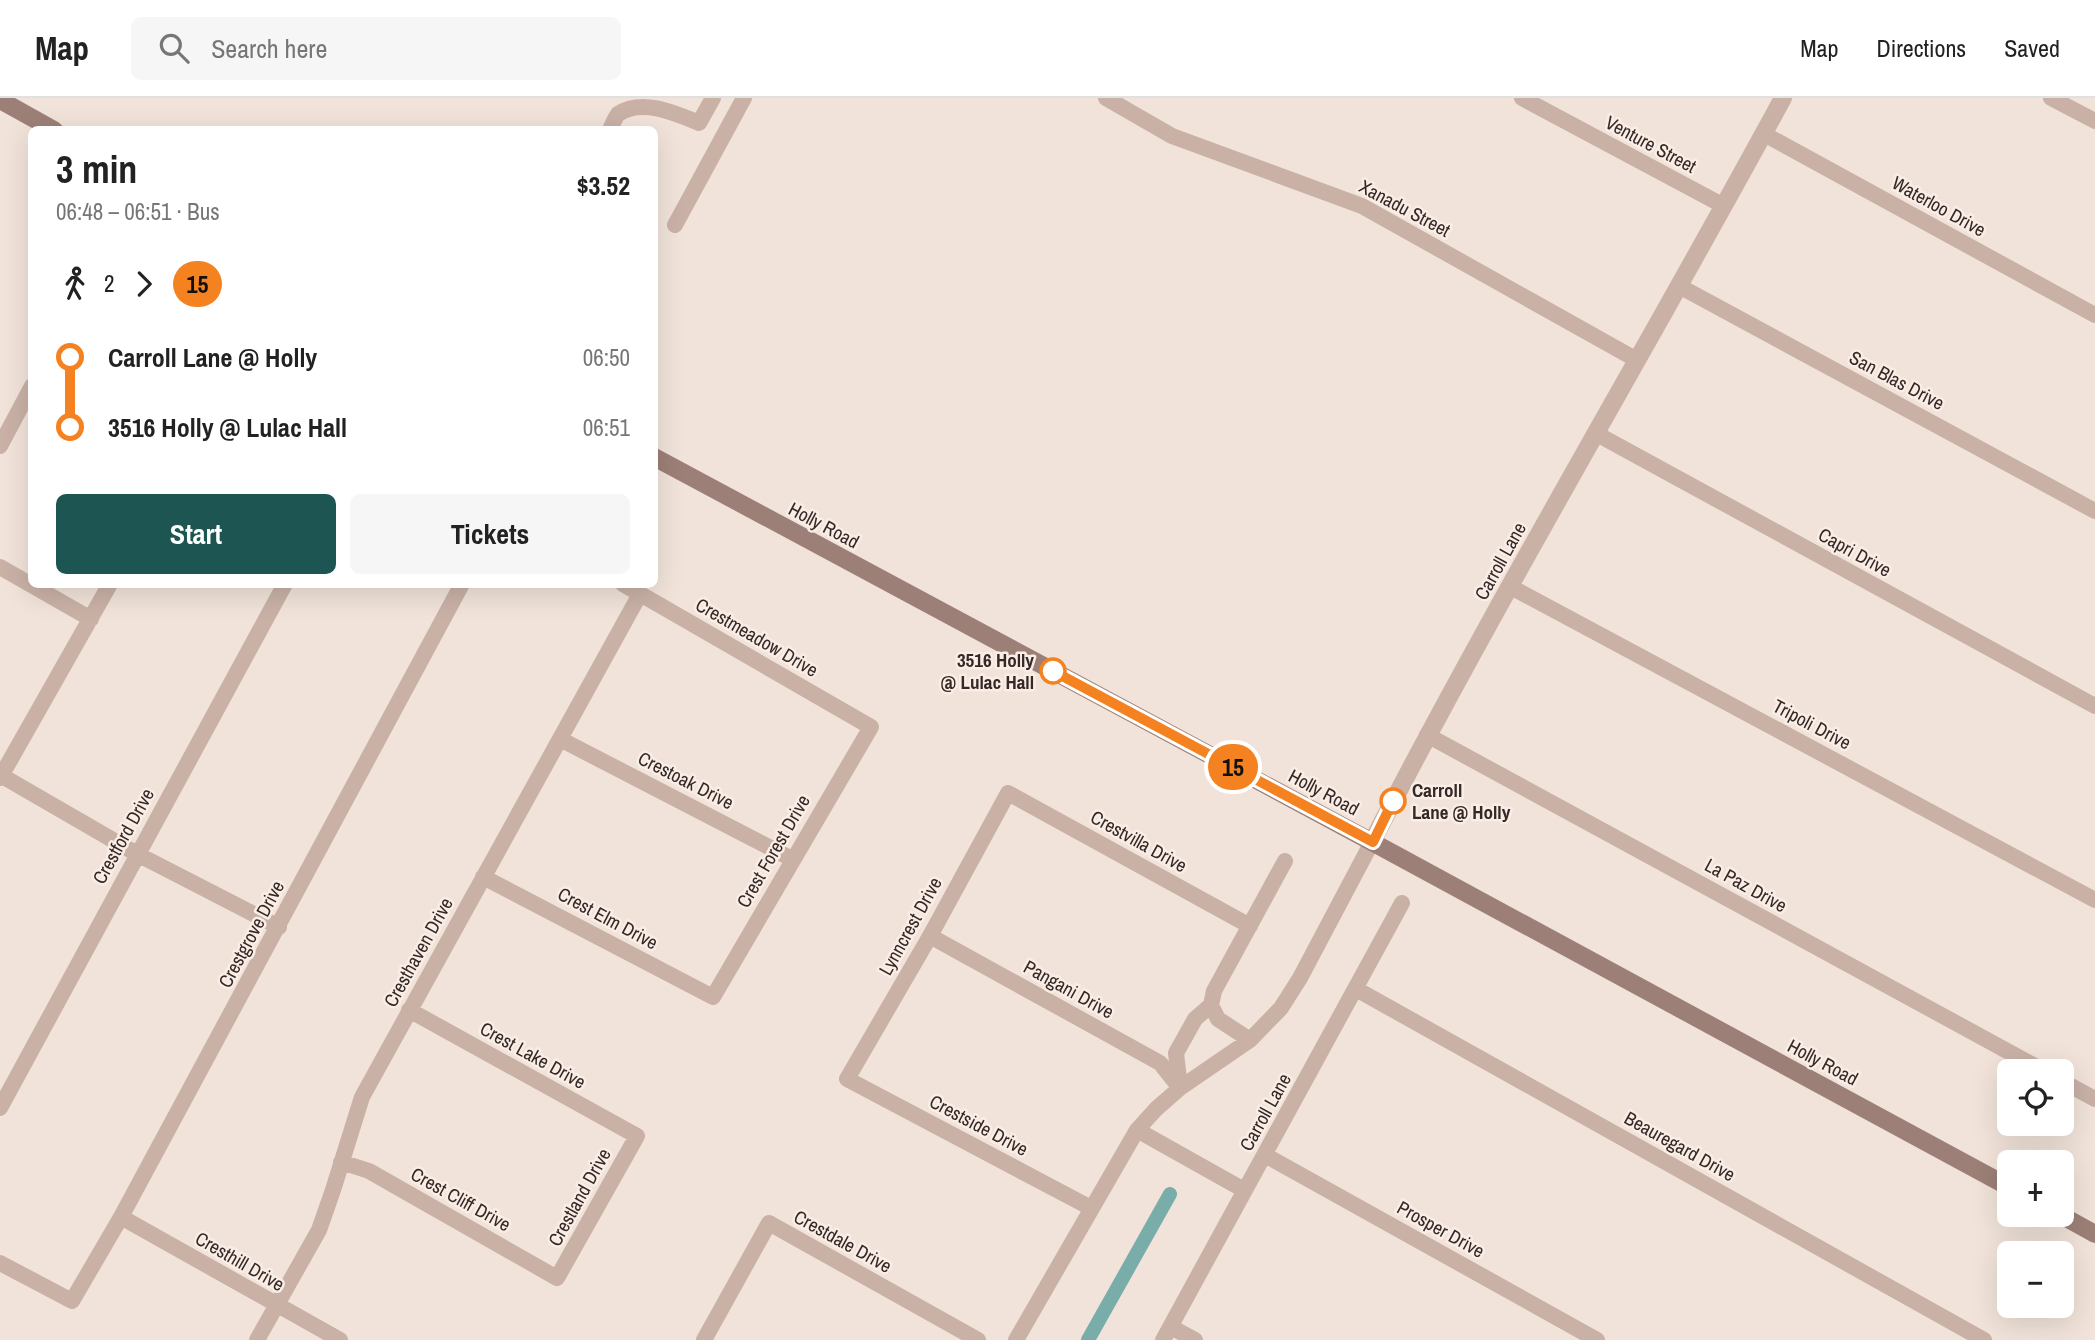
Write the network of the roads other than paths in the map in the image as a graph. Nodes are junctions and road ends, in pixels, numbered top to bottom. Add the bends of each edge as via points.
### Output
1 (713, 98) edge
2 (744, 98) edge
3 (1106, 98) edge
4 (1521, 98) edge
5 (1783, 98) edge
6 (2051, 98) edge
7 (0, 100) edge
8 (2095, 121) edge
9 (699, 123) junction
10 (47, 126) edge
11 (612, 126) edge
12 (1763, 134) junction
13 (719, 142) junction
14 (1724, 206) junction
15 (675, 225) dead end
16 (1679, 286) junction
17 (2095, 315) edge
18 (1637, 360) junction
19 (28, 394) edge
20 (1595, 433) junction
21 (0, 446) edge
22 (658, 459) edge
23 (2095, 511) edge
24 (0, 567) edge
25 (28, 583) edge
26 (1509, 586) junction
27 (37, 588) edge
28 (108, 588) edge
29 (283, 588) edge
30 (460, 588) edge
31 (630, 588) edge
32 (640, 594) junction
33 (91, 619) junction
34 (2093, 701) edge
35 (871, 727) joint
36 (1427, 735) junction
37 (560, 739) junction
38 (1, 777) edge
39 (1008, 793) joint
40 (1373, 842) junction
41 (137, 854) junction
42 (792, 859) junction
43 (1285, 861) dead end
44 (483, 877) junction
45 (2095, 900) edge
46 (1402, 903) dead end
47 (1250, 926) junction
48 (279, 928) junction
49 (930, 936) junction
50 (1356, 989) junction
51 (713, 997) joint
52 (1211, 1005) junction
53 (410, 1010) junction
54 (1250, 1040) junction
55 (2022, 1059) edge
56 (847, 1079) joint
57 (1180, 1088) junction
58 (2074, 1088) edge
59 (2095, 1099) edge
60 (0, 1108) edge
61 (1137, 1130) junction
62 (637, 1136) joint
63 (1265, 1155) junction
64 (341, 1161) junction
65 (1997, 1180) edge
66 (1244, 1190) junction
67 (1091, 1208) junction
68 (121, 1217) junction
69 (2074, 1222) edge
70 (2095, 1234) edge
71 (0, 1263) edge
72 (557, 1278) joint
73 (276, 1305) junction
74 (1167, 1333) edge
75 (257, 1340) edge
76 (340, 1340) edge
77 (704, 1340) edge
78 (978, 1340) edge
79 (1016, 1340) edge
80 (1195, 1340) edge
81 (1597, 1340) edge
82 (1984, 1340) edge

1 - 9 street
2 - 13 street
3 - 18 street, Xanadu Street via 1172,136 1362,206
4 - 14 street, Venture Street
5 - 12 street, Carroll Lane
6 - 8 street
7 - 10 main road
9 - 11 street via 654,104 637,104 618,114
9 - 13 street
12 - 14 street, Carroll Lane
12 - 17 street, Waterloo Drive
13 - 15 street
14 - 16 street, Carroll Lane
16 - 18 street, Carroll Lane
16 - 23 street, San Blas Drive
18 - 20 street, Carroll Lane
19 - 21 street
20 - 26 street, Carroll Lane
20 - 34 street, Capri Drive
22 - 40 main road, Holly Road
24 - 25 street
26 - 36 street, Carroll Lane
26 - 45 street, Tripoli Drive
27 - 33 street
28 - 33 street
29 - 41 street, Crestford Drive
30 - 48 street, Crestgrove Drive
31 - 32 street, Crestmeadow Drive
32 - 35 street, Crestmeadow Drive
32 - 37 street, Cresthaven Drive
33 - 38 street
35 - 42 street, Crest Forest Drive
36 - 40 street, Carroll Lane
36 - 55 street, La Paz Drive
37 - 42 street, Crestoak Drive
37 - 44 street, Cresthaven Drive
38 - 41 street
39 - 47 street, Crestvilla Drive
39 - 49 street, Lynncrest Drive
40 - 54 street, Carroll Lane via 1300,978 1281,1008
40 - 65 main road, Holly Road
41 - 48 street
41 - 60 street, Crestford Drive
42 - 51 street, Crest Forest Drive
43 - 47 street
44 - 51 street, Crest Elm Drive
44 - 53 street, Cresthaven Drive
46 - 50 street, Carroll Lane
47 - 52 street via 1214,991
48 - 68 street, Crestgrove Drive
49 - 56 street, Lynncrest Drive
49 - 57 street, Pangani Drive via 1160,1063
50 - 63 street, Carroll Lane
50 - 82 street, Beauregard Drive
52 - 54 street via 1218,1019
52 - 57 street via 1195,1019 1175,1053
53 - 62 street, Crest Lake Drive
53 - 64 street, Cresthaven Drive via 362,1097
54 - 57 street, Carroll Lane
56 - 67 street, Crestside Drive
57 - 61 street, Carroll Lane
58 - 59 street
61 - 66 street
61 - 67 street, Carroll Lane
62 - 72 street, Crestland Drive
63 - 66 street, Carroll Lane
63 - 81 street, Prosper Drive
64 - 72 street, Crest Cliff Drive via 369,1171
64 - 73 street, Cresthaven Drive via 318,1230
66 - 74 street, Carroll Lane
67 - 79 street, Carroll Lane
68 - 71 street, Crestgrove Drive via 72,1301
68 - 73 street, Cresthill Drive
69 - 70 main road
73 - 75 street, Cresthaven Drive
73 - 76 street, Cresthill Drive
74 - 80 street
77 - 78 street, Crestdale Drive via 769,1223

